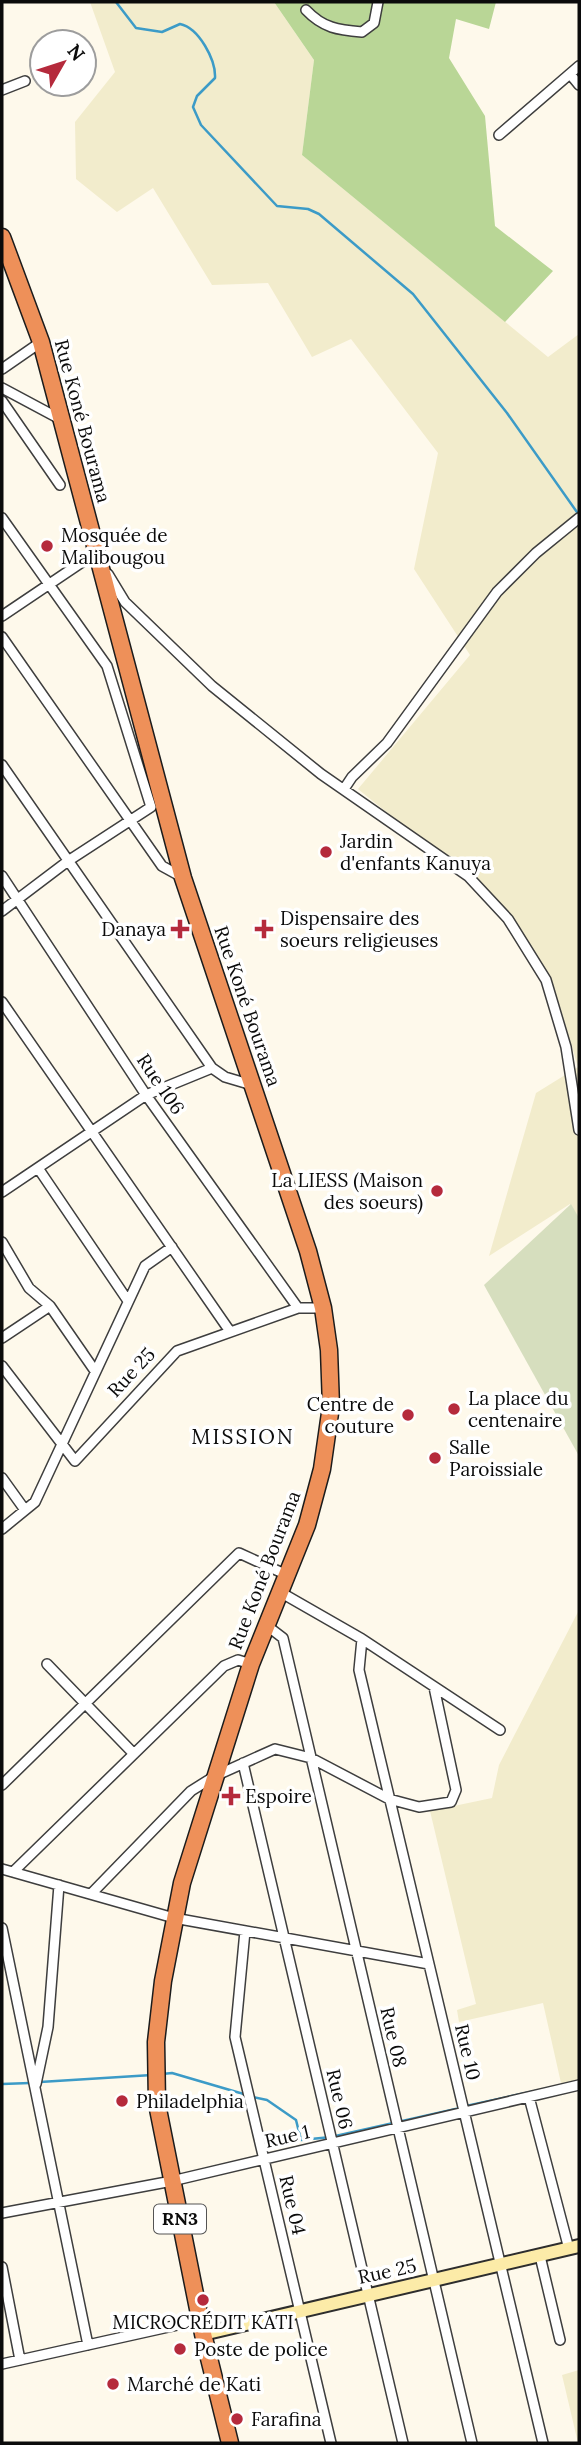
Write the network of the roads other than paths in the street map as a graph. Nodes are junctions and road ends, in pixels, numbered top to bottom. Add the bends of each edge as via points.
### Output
1 (378, 2) edge
2 (306, 10) dead end
3 (579, 66) edge
4 (570, 74) junction
5 (25, 81) dead end
6 (579, 85) edge
7 (2, 90) edge
8 (499, 135) dead end
9 (2, 237) edge
10 (41, 342) junction
11 (2, 369) edge
12 (2, 388) edge
13 (2, 401) edge
14 (60, 419) junction
15 (60, 485) dead end
16 (2, 518) edge
17 (579, 518) edge
18 (97, 552) junction
19 (48, 584) junction
20 (2, 616) edge
21 (2, 636) edge
22 (2, 765) edge
23 (344, 789) junction
24 (131, 822) junction
25 (68, 861) junction
26 (2, 876) edge
27 (183, 878) junction
28 (18, 900) junction
29 (2, 911) edge
30 (2, 1002) edge
31 (212, 1068) junction
32 (252, 1085) junction
33 (146, 1095) junction
34 (579, 1130) edge
35 (92, 1132) junction
36 (38, 1168) junction
37 (2, 1192) edge
38 (2, 1242) edge
39 (172, 1247) junction
40 (128, 1301) junction
41 (50, 1306) junction
42 (298, 1308) junction
43 (323, 1308) junction
44 (229, 1330) junction
45 (2, 1338) edge
46 (2, 1366) edge
47 (95, 1371) junction
48 (60, 1443) junction
49 (2, 1479) edge
50 (25, 1510) junction
51 (2, 1529) edge
52 (287, 1575) junction
53 (280, 1592) junction
54 (266, 1625) junction
55 (362, 1639) junction
56 (47, 1664) dead end
57 (251, 1664) junction
58 (434, 1686) junction
59 (85, 1703) junction
60 (500, 1730) dead end
61 (134, 1754) junction
62 (311, 1758) junction
63 (243, 1763) junction
64 (215, 1776) junction
65 (2, 1785) edge
66 (389, 1799) junction
67 (2, 1869) edge
68 (13, 1872) junction
69 (59, 1885) junction
70 (92, 1894) junction
71 (174, 1918) junction
72 (2, 1927) edge
73 (245, 1931) junction
74 (284, 1937) junction
75 (356, 1950) junction
76 (429, 1964) junction
77 (579, 2085) edge
78 (36, 2086) junction
79 (529, 2097) junction
80 (464, 2112) junction
81 (398, 2128) junction
82 (332, 2143) junction
83 (264, 2159) junction
84 (172, 2181) junction
85 (59, 2202) junction
86 (2, 2213) edge
87 (574, 2248) edge
88 (540, 2256) junction
89 (500, 2266) junction
90 (2, 2267) edge
91 (433, 2281) junction
92 (368, 2295) junction
93 (300, 2311) junction
94 (201, 2327) junction
95 (560, 2340) dead end
96 (88, 2345) junction
97 (20, 2360) junction
98 (2, 2364) edge
99 (230, 2443) edge
100 (331, 2443) edge
101 (403, 2443) edge
102 (472, 2443) edge
103 (542, 2443) edge

1 - 2 street via 374,23 362,32 334,30
3 - 4 street
4 - 6 street
4 - 8 street
5 - 7 street
9 - 10 highway, Rue Koné Bourama / RN3
10 - 11 street
10 - 14 highway, Rue Koné Bourama / RN3
12 - 14 street
13 - 15 street
14 - 18 highway, Rue Koné Bourama / RN3
16 - 19 street
17 - 23 street via 497,592 387,743
18 - 19 street
18 - 23 street via 125,602 212,686
18 - 27 highway, Rue Koné Bourama / RN3
19 - 20 street
19 - 24 street via 107,666 151,807
21 - 24 street
22 - 25 street
23 - 34 street via 468,876 508,919 546,981 566,1047
24 - 25 street
24 - 27 street via 162,866
25 - 28 street
25 - 31 street
26 - 28 street, Rue 106
27 - 32 highway, Rue Koné Bourama / RN3
28 - 29 street
28 - 33 street, Rue 106
30 - 35 street
31 - 32 street
31 - 33 street
32 - 43 highway, Rue Koné Bourama / RN3
33 - 35 street
33 - 42 street, Rue 106
35 - 36 street
35 - 39 street
36 - 37 street
36 - 40 street
38 - 41 street via 29,1288
39 - 40 street via 145,1266
39 - 44 street
40 - 47 street
41 - 45 street
41 - 47 street
42 - 43 street, Rue 25
42 - 44 street, Rue 25
43 - 52 highway, Rue Koné Bourama / RN3 via 329,1350 328,1440 313,1505
44 - 48 street, Rue 25 via 177,1351 75,1461
46 - 48 street
47 - 48 street
48 - 50 street via 35,1502
49 - 50 street
50 - 51 street
52 - 53 highway, Rue Koné Bourama / RN3
52 - 59 street via 239,1553
53 - 54 highway, Rue Koné Bourama / RN3
53 - 55 street
54 - 57 highway, Rue Koné Bourama / RN3
54 - 62 street, Rue 08 via 282,1638
55 - 58 street
55 - 66 street, Rue 10 via 359,1670
56 - 59 street
57 - 61 street via 239,1660 224,1666
57 - 64 highway, Rue Koné Bourama / RN3
58 - 60 street
58 - 66 street via 456,1790 451,1802 419,1807
59 - 61 street
59 - 65 street
61 - 68 street
62 - 63 street via 275,1749
62 - 66 street
62 - 75 street, Rue 08
63 - 64 street
63 - 74 street, Rue 06
64 - 70 street via 191,1791
64 - 71 highway, Rue Koné Bourama / RN3
66 - 76 street, Rue 10
67 - 68 street
68 - 69 street
69 - 70 street
69 - 78 street via 48,2027
70 - 71 street
71 - 73 street
71 - 84 highway, Rue Koné Bourama / RN3 via 155,2074
72 - 78 street
73 - 74 street
73 - 83 street, Rue 04 via 235,2037
74 - 75 street
74 - 82 street, Rue 06
75 - 76 street
75 - 81 street, Rue 08
76 - 80 street, Rue 10
77 - 79 street, Rue 1
78 - 85 street
79 - 80 street, Rue 1
79 - 87 street
80 - 81 street, Rue 1
80 - 89 street, Rue 10
81 - 82 street, Rue 1
81 - 91 street, Rue 08
82 - 83 street, Rue 1
82 - 92 street, Rue 06
83 - 84 street, Rue 1
83 - 93 street, Rue 04
84 - 85 street, Rue 1
84 - 94 highway, Rue Koné Bourama / RN3
85 - 86 street, Rue 1
85 - 96 street
87 - 88 street, Rue 25
88 - 89 street, Rue 25
88 - 95 street
89 - 91 street, Rue 25
89 - 103 street, Rue 10
90 - 97 street
91 - 92 street, Rue 25
91 - 102 street, Rue 08
92 - 93 street, Rue 25
92 - 101 street, Rue 06
93 - 94 street, Rue 25
93 - 100 street, Rue 04
94 - 96 street
94 - 99 highway, Rue Koné Bourama / RN3
96 - 97 street
97 - 98 street

